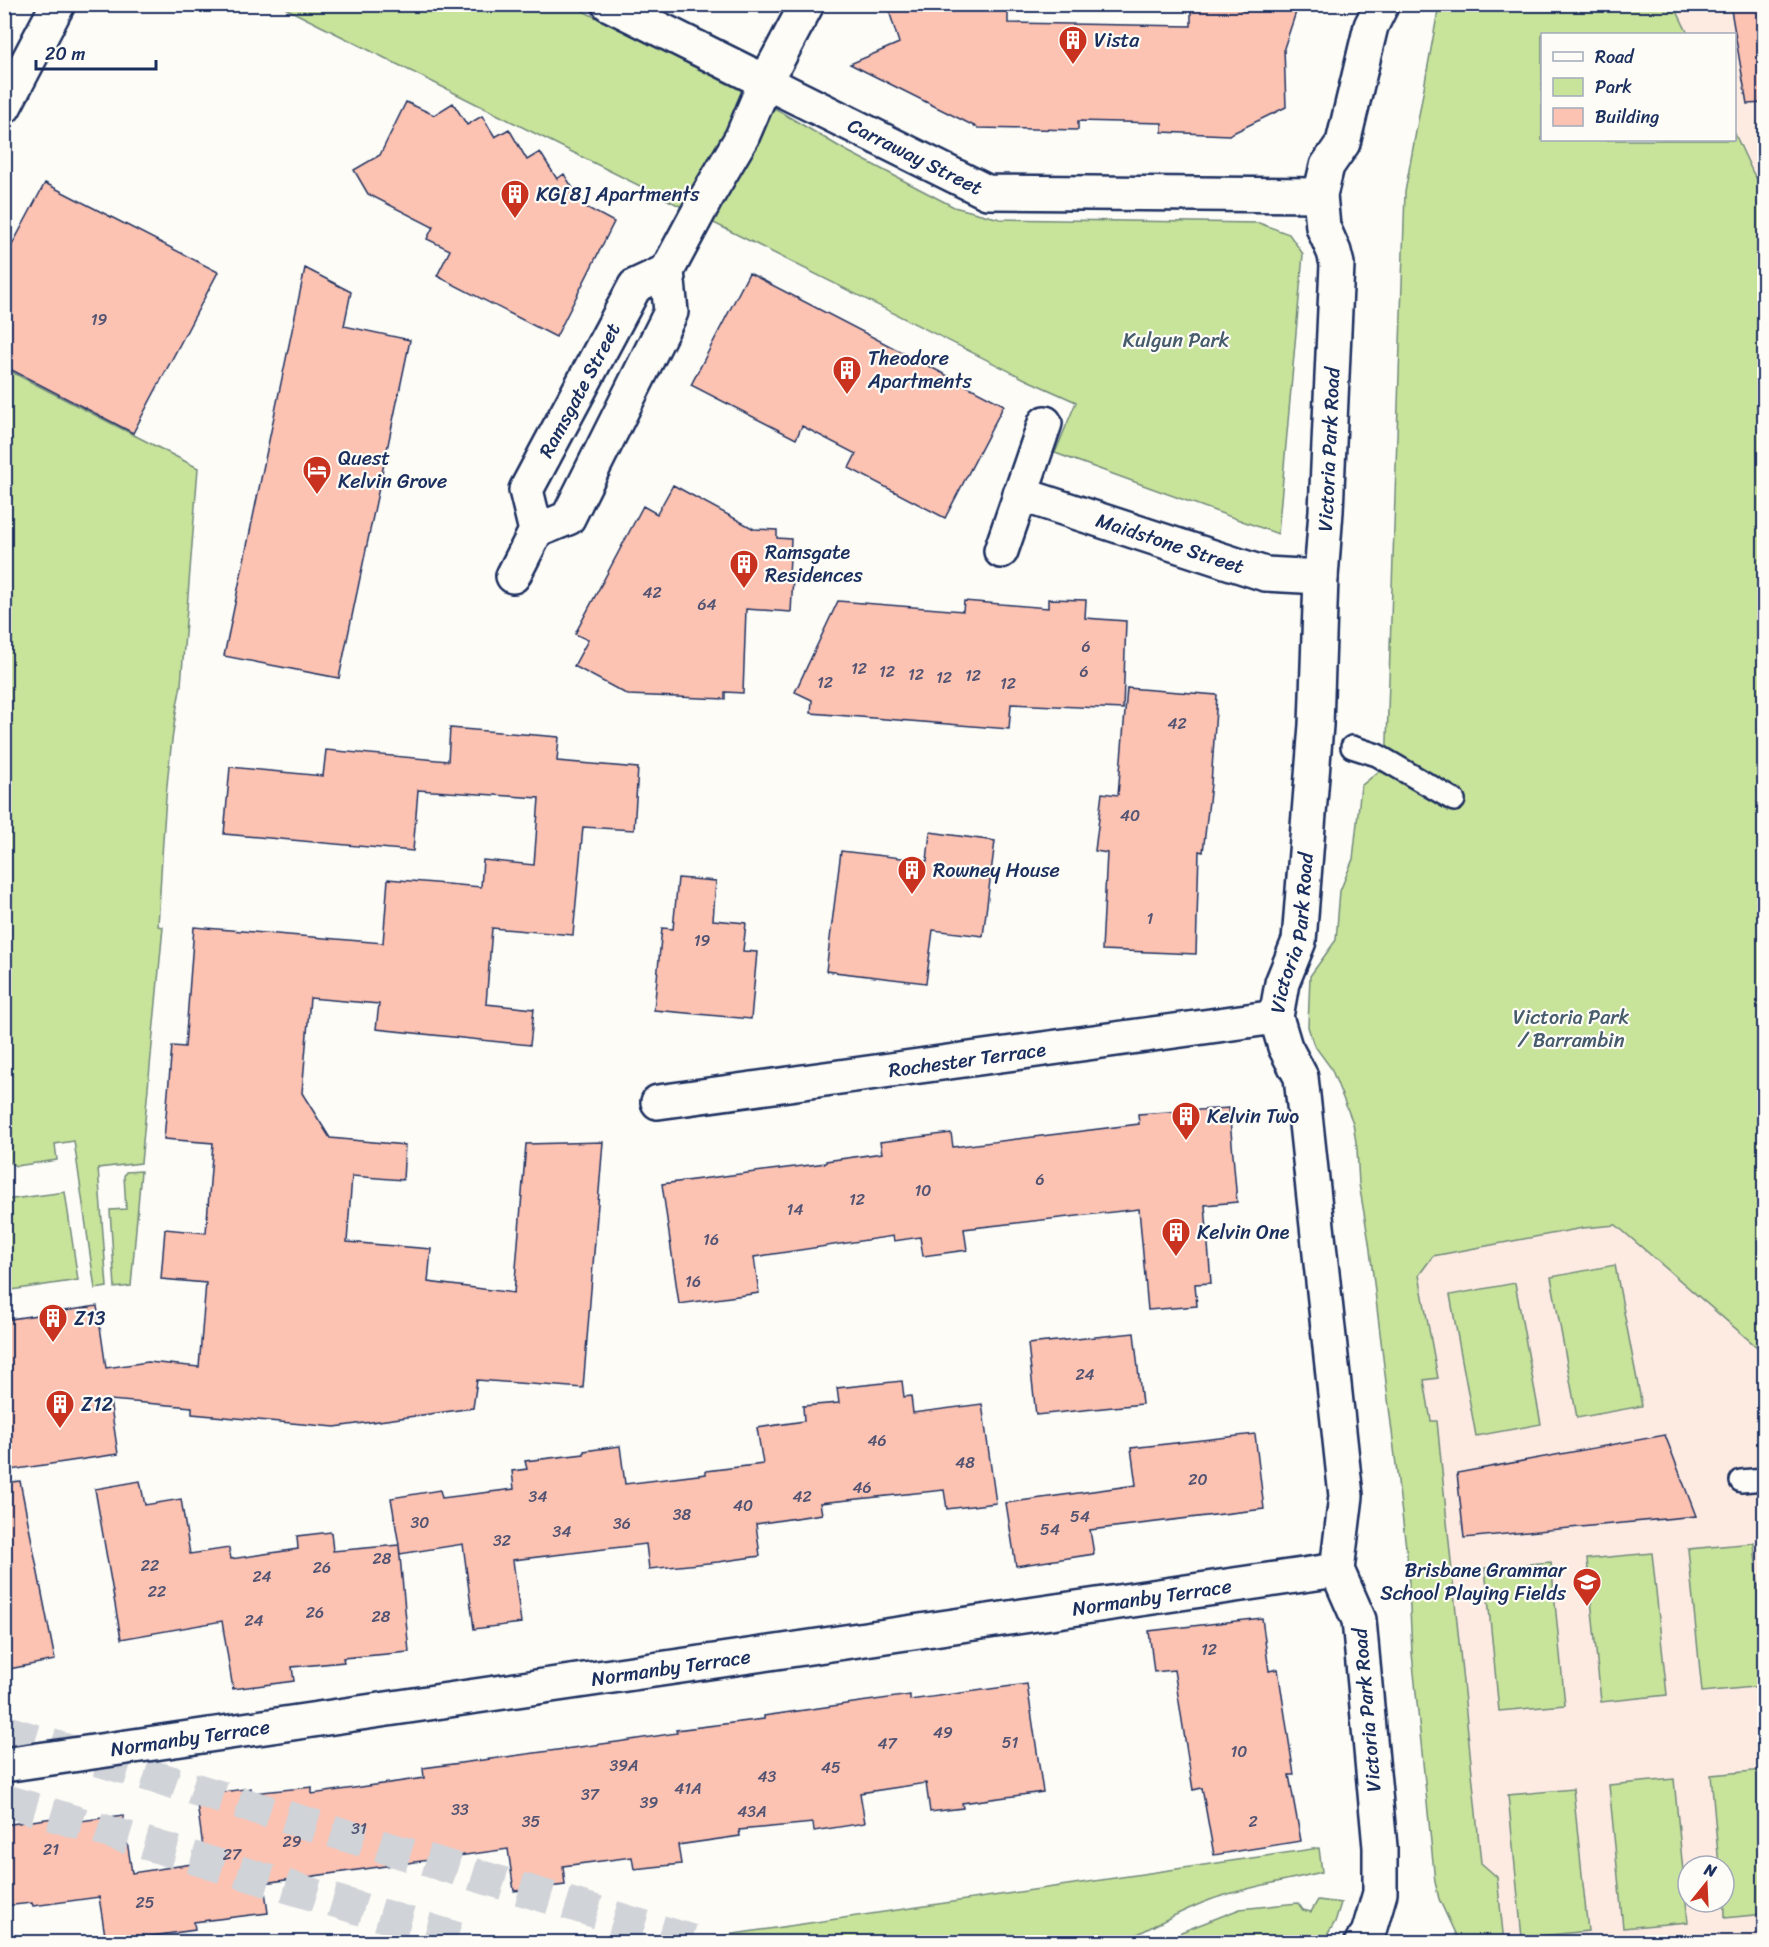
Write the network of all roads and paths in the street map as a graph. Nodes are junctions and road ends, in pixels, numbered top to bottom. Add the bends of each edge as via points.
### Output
1 (58, 4) edge
2 (609, 4) edge
3 (807, 4) edge
4 (1382, 4) edge
5 (765, 83) junction
6 (4, 107) edge
7 (1320, 195) junction
8 (667, 271) junction
9 (1045, 423) dead end
10 (1020, 494) junction
11 (536, 531) junction
12 (1001, 551) dead end
13 (513, 576) dead end
14 (1321, 577) junction
15 (1352, 747) dead end
16 (1454, 800) dead end
17 (1276, 1017) junction
18 (658, 1102) dead end
19 (1764, 1479) edge
20 (1741, 1481) dead end
21 (1338, 1570) junction
22 (4, 1765) edge
23 (1372, 1940) edge

1 - 6 street
2 - 5 street, Carraway Street
3 - 5 street
4 - 7 street, Victoria Park Road via 1371,26 1343,143 1327,166
5 - 7 street, Carraway Street via 987,192
5 - 8 street via 742,137
7 - 14 street, Victoria Park Road via 1323,226 1337,264
8 - 11 street via 671,312 568,518
8 - 11 street, Ramsgate Street via 635,286 526,490
9 - 10 street
10 - 12 street
10 - 14 street, Maidstone Street via 1265,574
11 - 13 street
14 - 17 street, Victoria Park Road via 1316,725 1299,941 1282,983
15 - 16 lane via 1377,754
17 - 18 street, Rochester Terrace
17 - 21 street, Victoria Park Road via 1301,1077 1346,1496
19 - 20 lane
21 - 22 street, Normanby Terrace
21 - 23 street, Victoria Park Road via 1359,1620 1380,1847 1380,1893

